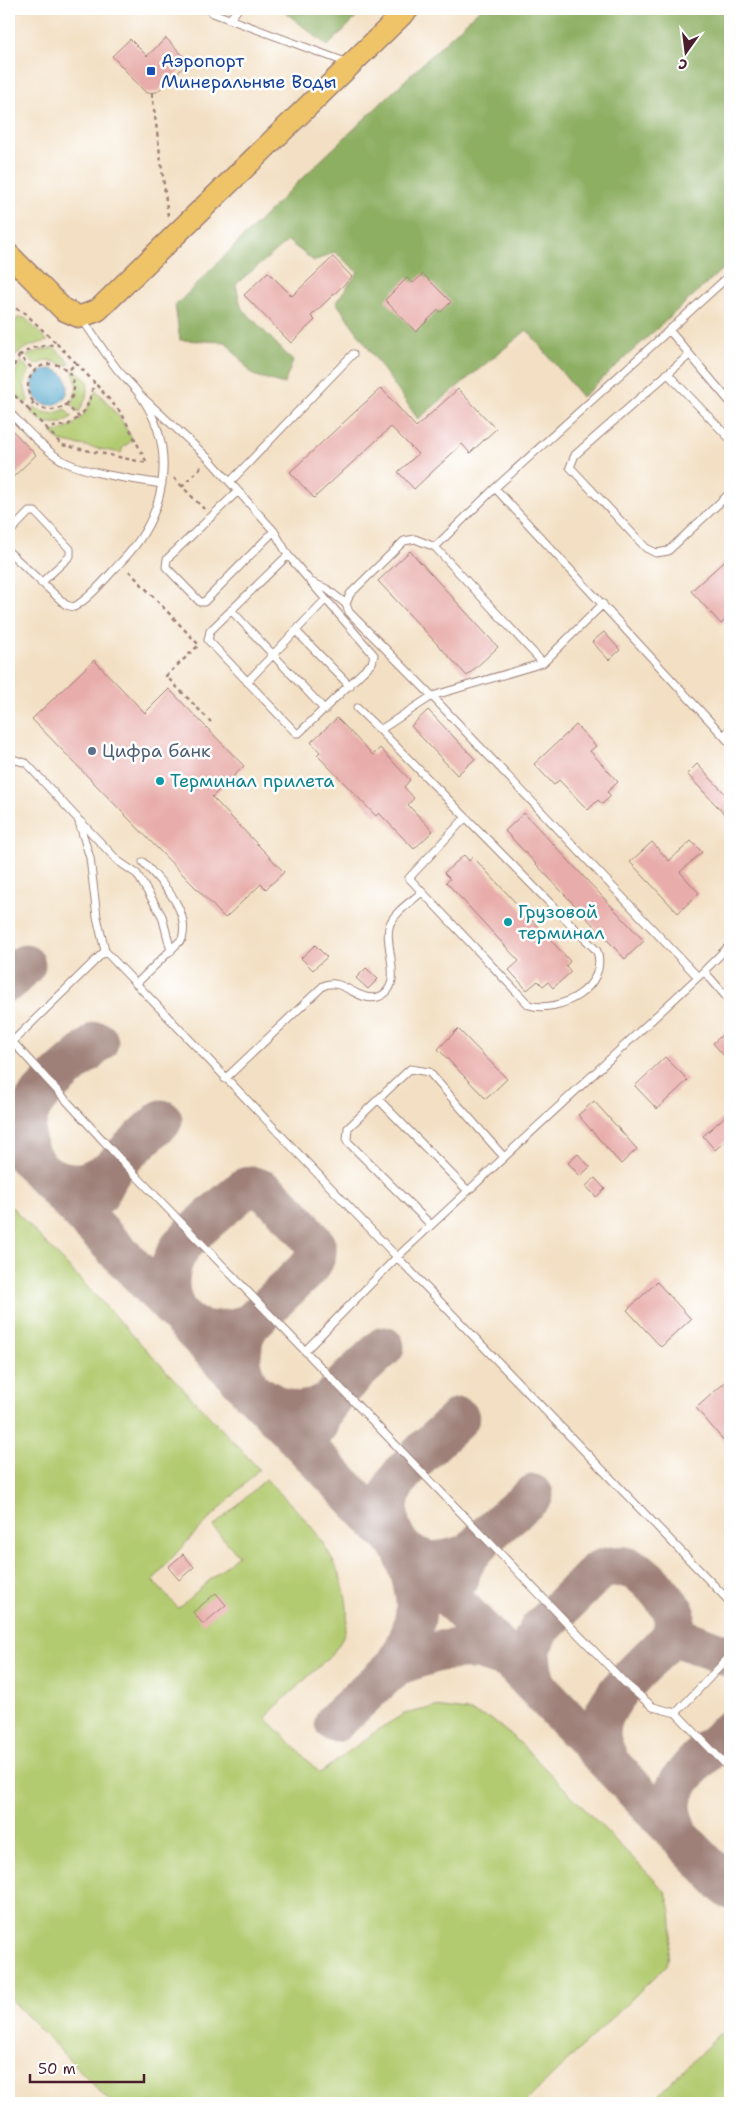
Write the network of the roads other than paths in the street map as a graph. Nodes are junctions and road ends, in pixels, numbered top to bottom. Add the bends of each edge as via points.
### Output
1 (209, 9) edge
2 (238, 9) edge
3 (408, 9) edge
4 (230, 19) junction
5 (351, 64) junction
6 (9, 255) edge
7 (730, 275) edge
8 (80, 317) junction
9 (669, 330) junction
10 (353, 354) dead end
11 (689, 355) junction
12 (667, 373) junction
13 (140, 395) junction
14 (730, 402) edge
15 (9, 412) edge
16 (730, 438) edge
17 (230, 482) junction
18 (162, 484) junction
19 (495, 488) junction
20 (238, 491) junction
21 (730, 493) edge
22 (274, 532) junction
23 (9, 533) edge
24 (435, 547) junction
25 (9, 552) edge
26 (288, 555) junction
27 (309, 580) junction
28 (41, 583) junction
29 (325, 600) junction
30 (346, 604) junction
31 (603, 604) junction
32 (231, 610) junction
33 (296, 630) junction
34 (272, 654) junction
35 (543, 663) junction
36 (247, 682) junction
37 (350, 686) junction
38 (432, 696) junction
39 (357, 708) dead end
40 (325, 710) junction
41 (730, 729) edge
42 (380, 730) junction
43 (724, 736) junction
44 (730, 742) edge
45 (9, 758) edge
46 (465, 818) junction
47 (78, 819) junction
48 (143, 862) dead end
49 (422, 892) junction
50 (730, 945) edge
51 (105, 951) junction
52 (170, 951) junction
53 (701, 974) junction
54 (136, 984) junction
55 (730, 1001) edge
56 (10, 1040) edge
57 (225, 1079) junction
58 (378, 1099) junction
59 (504, 1157) junction
60 (468, 1191) junction
61 (431, 1225) junction
62 (397, 1257) junction
63 (305, 1351) junction
64 (730, 1602) edge
65 (730, 1656) edge
66 (676, 1713) junction
67 (730, 1769) edge

1 - 4 lane
2 - 4 lane
3 - 5 main road
4 - 5 lane
5 - 8 main road via 105,305
6 - 8 main road via 64,310
7 - 9 lane
8 - 13 lane
9 - 11 lane
9 - 19 lane
10 - 17 lane
11 - 12 lane
11 - 14 lane
12 - 16 lane
12 - 21 lane via 574,455 570,467 646,548 656,553 668,551
13 - 17 lane
13 - 18 lane via 151,414 163,450
15 - 18 lane via 66,463
17 - 20 lane
18 - 28 lane via 150,524 141,539 74,607 66,605
19 - 24 lane
19 - 31 lane
20 - 22 lane
20 - 22 lane via 170,555 166,564 194,599 204,602
22 - 26 lane
23 - 28 lane via 29,512 35,512 70,550 70,556
24 - 30 lane via 415,539 404,541 350,594
24 - 35 lane
25 - 28 lane
26 - 27 lane
26 - 32 lane
27 - 29 lane
27 - 30 lane
29 - 33 lane
29 - 37 lane via 374,655 372,664
30 - 38 lane via 349,612
31 - 35 lane
31 - 43 lane
32 - 34 lane
32 - 36 lane via 210,631 208,640
33 - 34 lane
33 - 37 lane
34 - 36 lane
34 - 40 lane
35 - 38 lane
36 - 40 lane via 296,733 304,731
37 - 40 lane
38 - 42 lane
38 - 53 lane
39 - 42 lane
41 - 43 lane
42 - 46 lane
43 - 44 lane
45 - 47 lane via 26,763
46 - 49 lane via 409,878
46 - 49 lane via 592,944 600,958 598,975 573,1000 529,1005
47 - 51 lane via 90,858
47 - 52 lane via 118,861 137,874 162,916
48 - 52 lane via 163,884 184,921 182,939
49 - 57 lane via 391,921 392,978 386,991 367,998 335,984 323,986
50 - 53 lane
51 - 54 lane
51 - 56 lane
52 - 54 lane
53 - 55 lane
53 - 59 lane
54 - 57 lane
56 - 63 lane
57 - 62 lane
58 - 59 lane via 410,1068 429,1072
58 - 60 lane
58 - 61 lane via 348,1128 347,1141
59 - 60 lane
60 - 61 lane
61 - 62 lane
62 - 63 lane
62 - 64 lane
63 - 66 lane via 626,1684 653,1707
65 - 66 lane
66 - 67 lane

